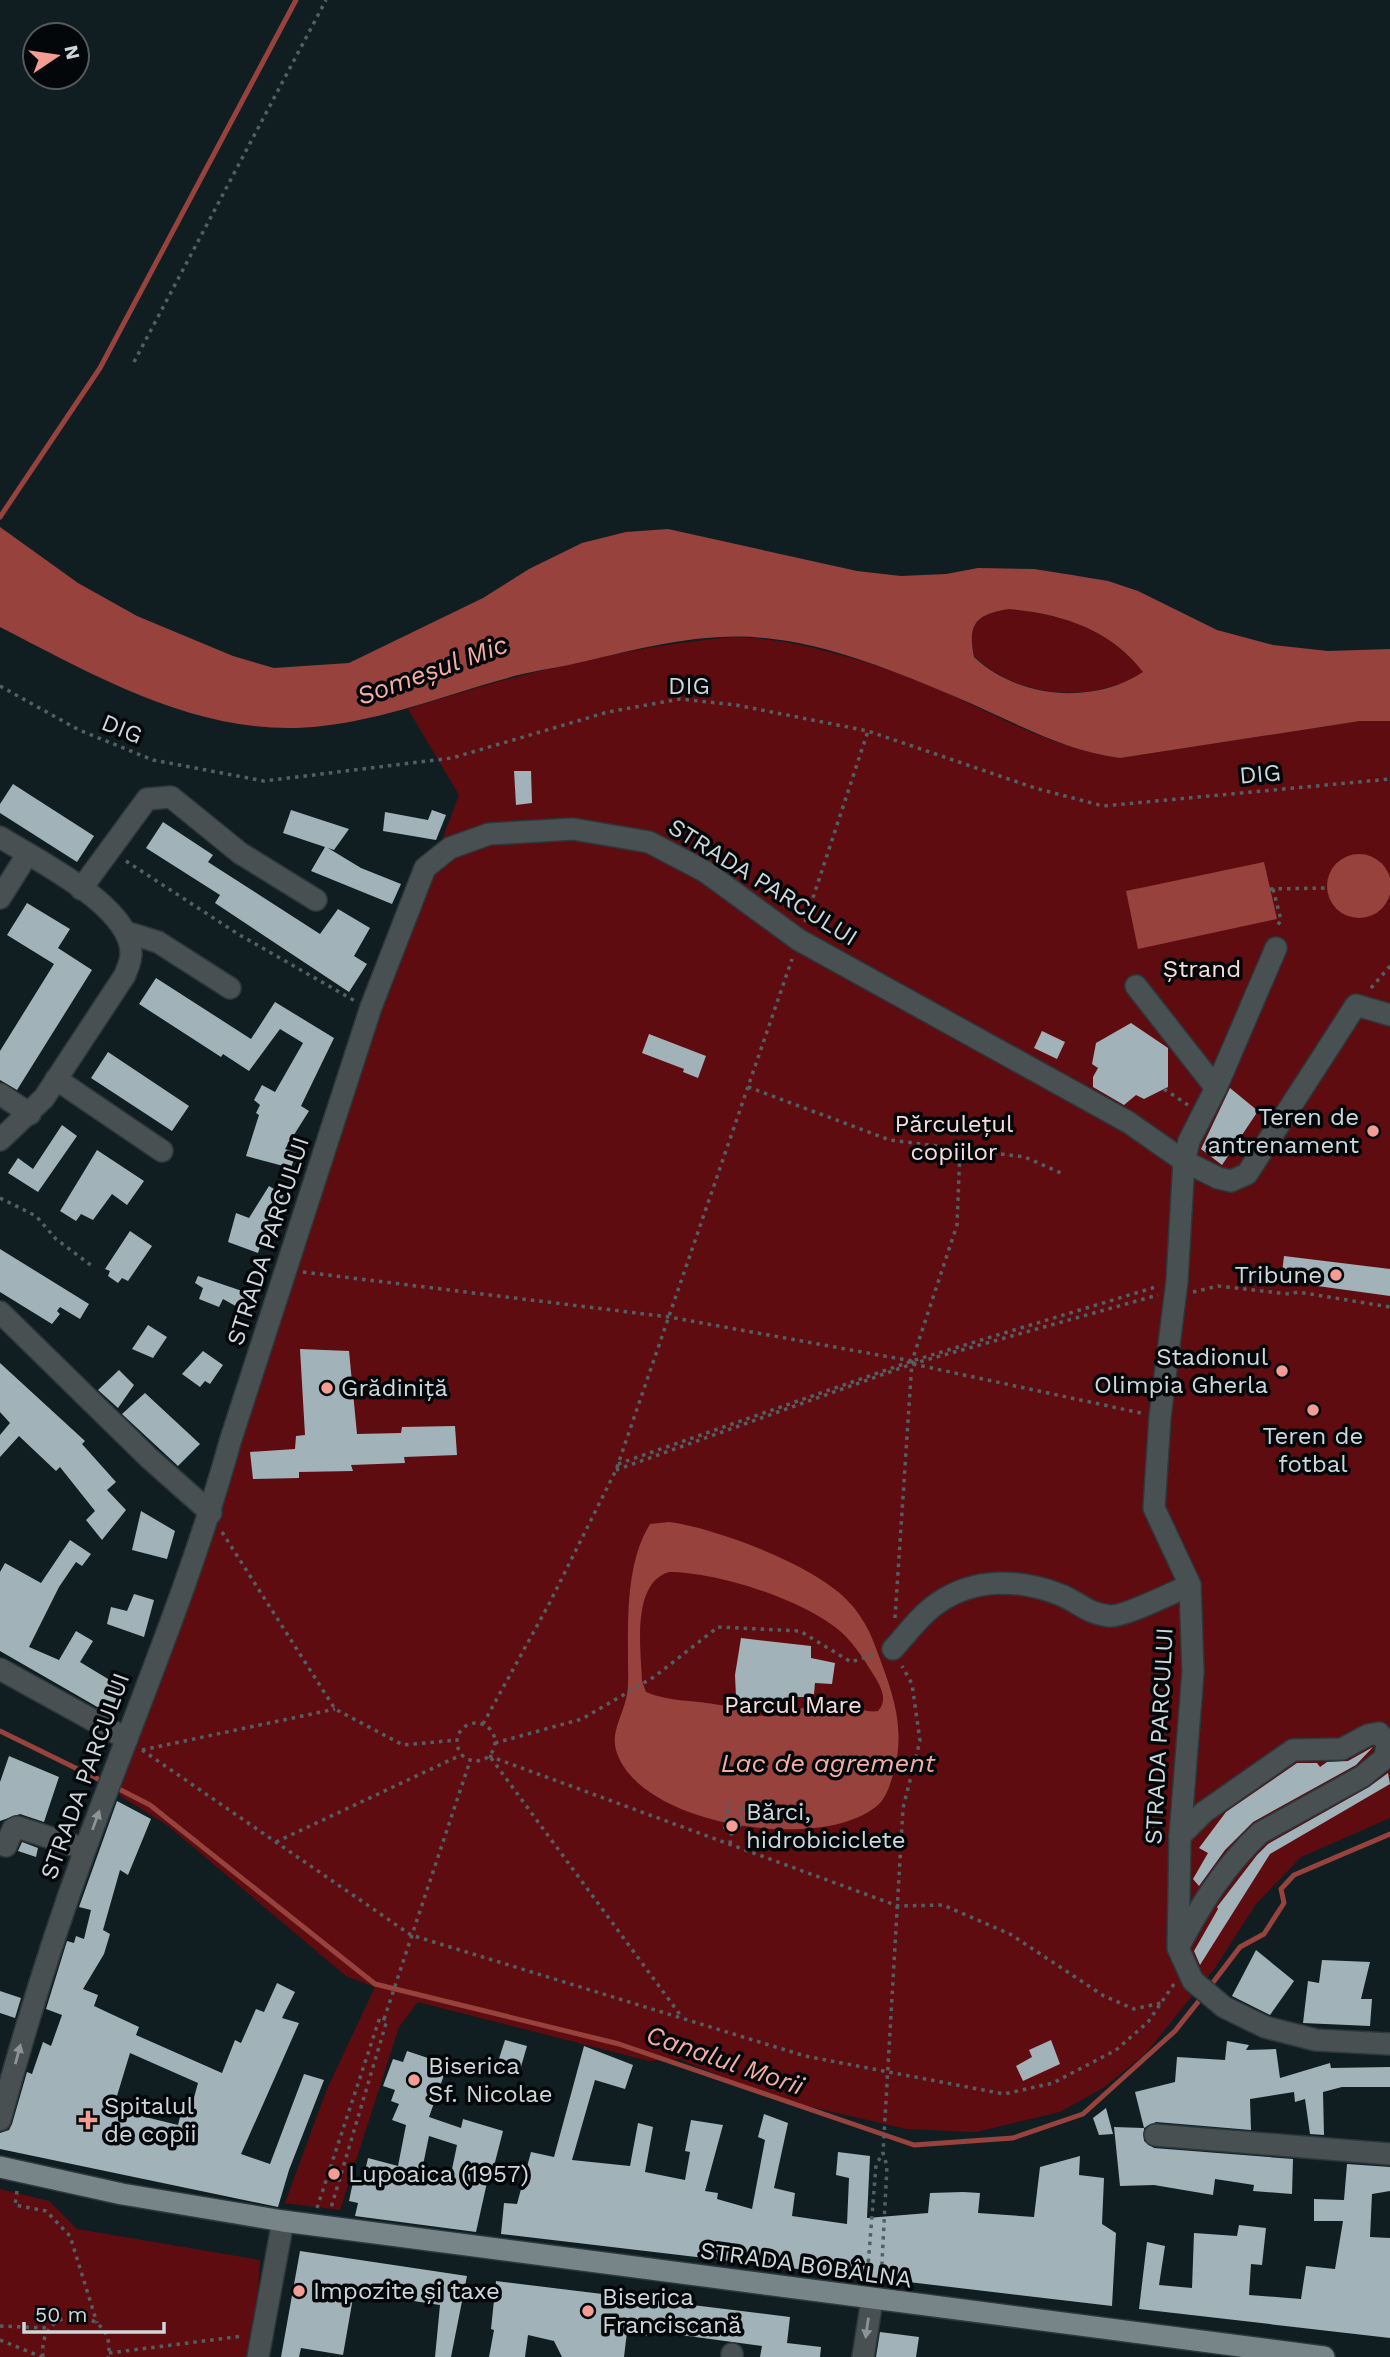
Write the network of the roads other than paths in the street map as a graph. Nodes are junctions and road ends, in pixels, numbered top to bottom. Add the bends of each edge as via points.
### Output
1 (0, 838) edge
2 (27, 855) junction
3 (81, 889) junction
4 (0, 898) edge
5 (316, 900) dead end
6 (126, 932) junction
7 (1276, 948) road end
8 (1136, 986) dead end
9 (230, 988) dead end
10 (1390, 1015) edge
11 (56, 1079) junction
12 (1216, 1088) junction
13 (0, 1094) edge
14 (30, 1114) junction
15 (0, 1140) edge
16 (162, 1151) dead end
17 (1184, 1161) junction
18 (0, 1312) edge
19 (211, 1513) junction
20 (1190, 1585) junction
21 (893, 1649) road end
22 (0, 1669) edge
23 (130, 1749) junction
24 (1180, 1836) junction
25 (6, 1846) dead end
26 (85, 1849) junction
27 (1178, 1948) junction
28 (1390, 2044) edge
29 (0, 2120) edge
30 (1155, 2134) dead end
31 (1390, 2154) edge
32 (10, 2170) edge
33 (282, 2221) junction
34 (872, 2300) junction
35 (258, 2357) edge
36 (863, 2357) edge
37 (1324, 2357) edge

1 - 2 street
2 - 3 street
2 - 4 street
3 - 5 street via 147,799 171,797 240,853
3 - 6 street via 113,912
6 - 9 street via 158,942
6 - 11 street via 131,954 125,975
7 - 12 street
8 - 12 street
10 - 17 street via 1356,1005 1247,1174 1231,1181
11 - 14 street
11 - 16 street
12 - 17 street
13 - 14 street
14 - 15 street
17 - 19 street, STRADA PARCULUI via 1128,1122 799,940 706,872 649,842 573,830 489,834 450,848 425,868 370,1009
17 - 20 street, STRADA PARCULUI via 1177,1285 1154,1508
18 - 19 street
19 - 23 street, STRADA PARCULUI
20 - 21 street via 1113,1617 1085,1611 1065,1597 1033,1585 999,1582 963,1589 937,1604
20 - 24 street, STRADA PARCULUI via 1193,1672
22 - 23 street
26 -> 23 street, STRADA PARCULUI via 106,1792
24 - 27 street, STRADA PARCULUI
24 - 27 street via 1204,1812 1293,1750 1342,1749 1380,1733 1387,1743 1385,1758 1363,1776 1261,1833 1247,1846 1222,1874
25 - 26 street via 17,1827
29 -> 26 street, STRADA PARCULUI via 22,2038
27 - 28 street, STRADA PARCULUI via 1189,1975 1224,2007 1265,2027 1315,2040
30 - 31 street
32 - 33 main road, STRADA BOBÂLNA
33 - 34 main road, STRADA BOBÂLNA
33 - 35 street
34 -> 36 street
34 - 37 main road, STRADA BOBÂLNA

